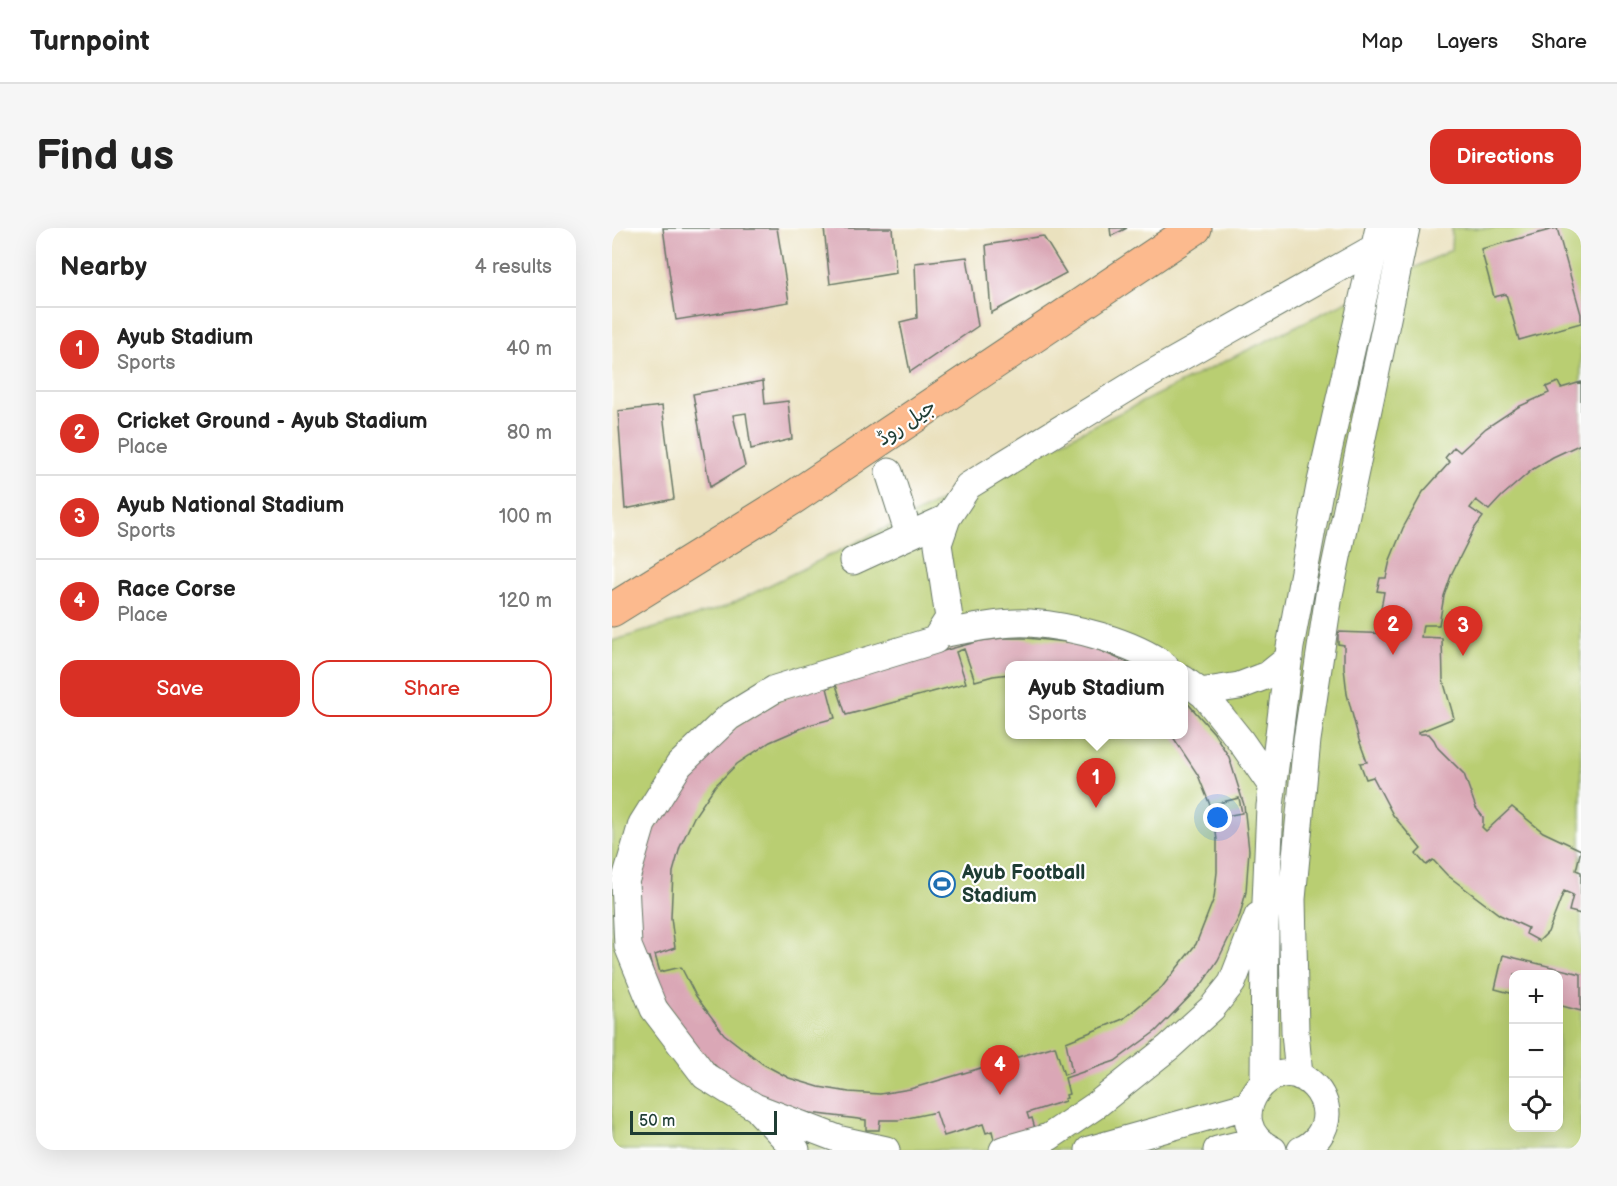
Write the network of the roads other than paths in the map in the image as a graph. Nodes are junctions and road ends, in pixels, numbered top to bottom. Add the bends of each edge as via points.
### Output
1 (1195, 228) edge
2 (1406, 228) edge
3 (1376, 238) edge
4 (889, 472) dead end
5 (947, 518) junction
6 (909, 535) junction
7 (853, 561) dead end
8 (612, 610) edge
9 (939, 634) junction
10 (1289, 658) junction
11 (1159, 661) edge
12 (1192, 685) edge
13 (1302, 788) junction
14 (1271, 796) junction
15 (1266, 892) junction
16 (1292, 899) junction
17 (1265, 926) junction
18 (1245, 953) junction
19 (1299, 1076) junction
20 (1264, 1082) junction
21 (1249, 1105) junction
22 (755, 1107) junction
23 (1266, 1145) edge
24 (866, 1148) edge
25 (1306, 1149) edge
26 (796, 1150) edge
27 (1004, 1150) edge
28 (1089, 1150) edge
29 (1217, 1150) edge

1 - 8 main road, جیل روڈ via 791,499
2 - 13 street via 1329,595
3 - 5 street via 968,486
3 - 10 street via 1320,486
4 - 6 street
5 - 6 street
5 - 9 street via 938,544 949,618
6 - 7 street
9 - 11 street via 1029,623 1102,635
9 - 22 street via 935,640 774,689 729,717 679,765 642,824 625,882 628,946 654,1009 705,1076
10 - 12 street via 1268,675 1239,686
10 - 14 street
12 - 14 street via 1240,740
13 - 14 street
13 - 16 street
14 - 15 street
15 - 17 street
15 - 18 street
16 - 17 street
16 - 19 street
17 - 18 street
17 - 20 street
18 - 27 street via 1232,983 1212,1008 1169,1047 1095,1106 1048,1137
19 - 20 street via 1275,1076
19 - 25 street via 1319,1091 1326,1115 1318,1138
20 - 21 street
21 - 23 street via 1251,1129
21 - 28 street
22 - 24 street
22 - 26 street
23 - 29 street

